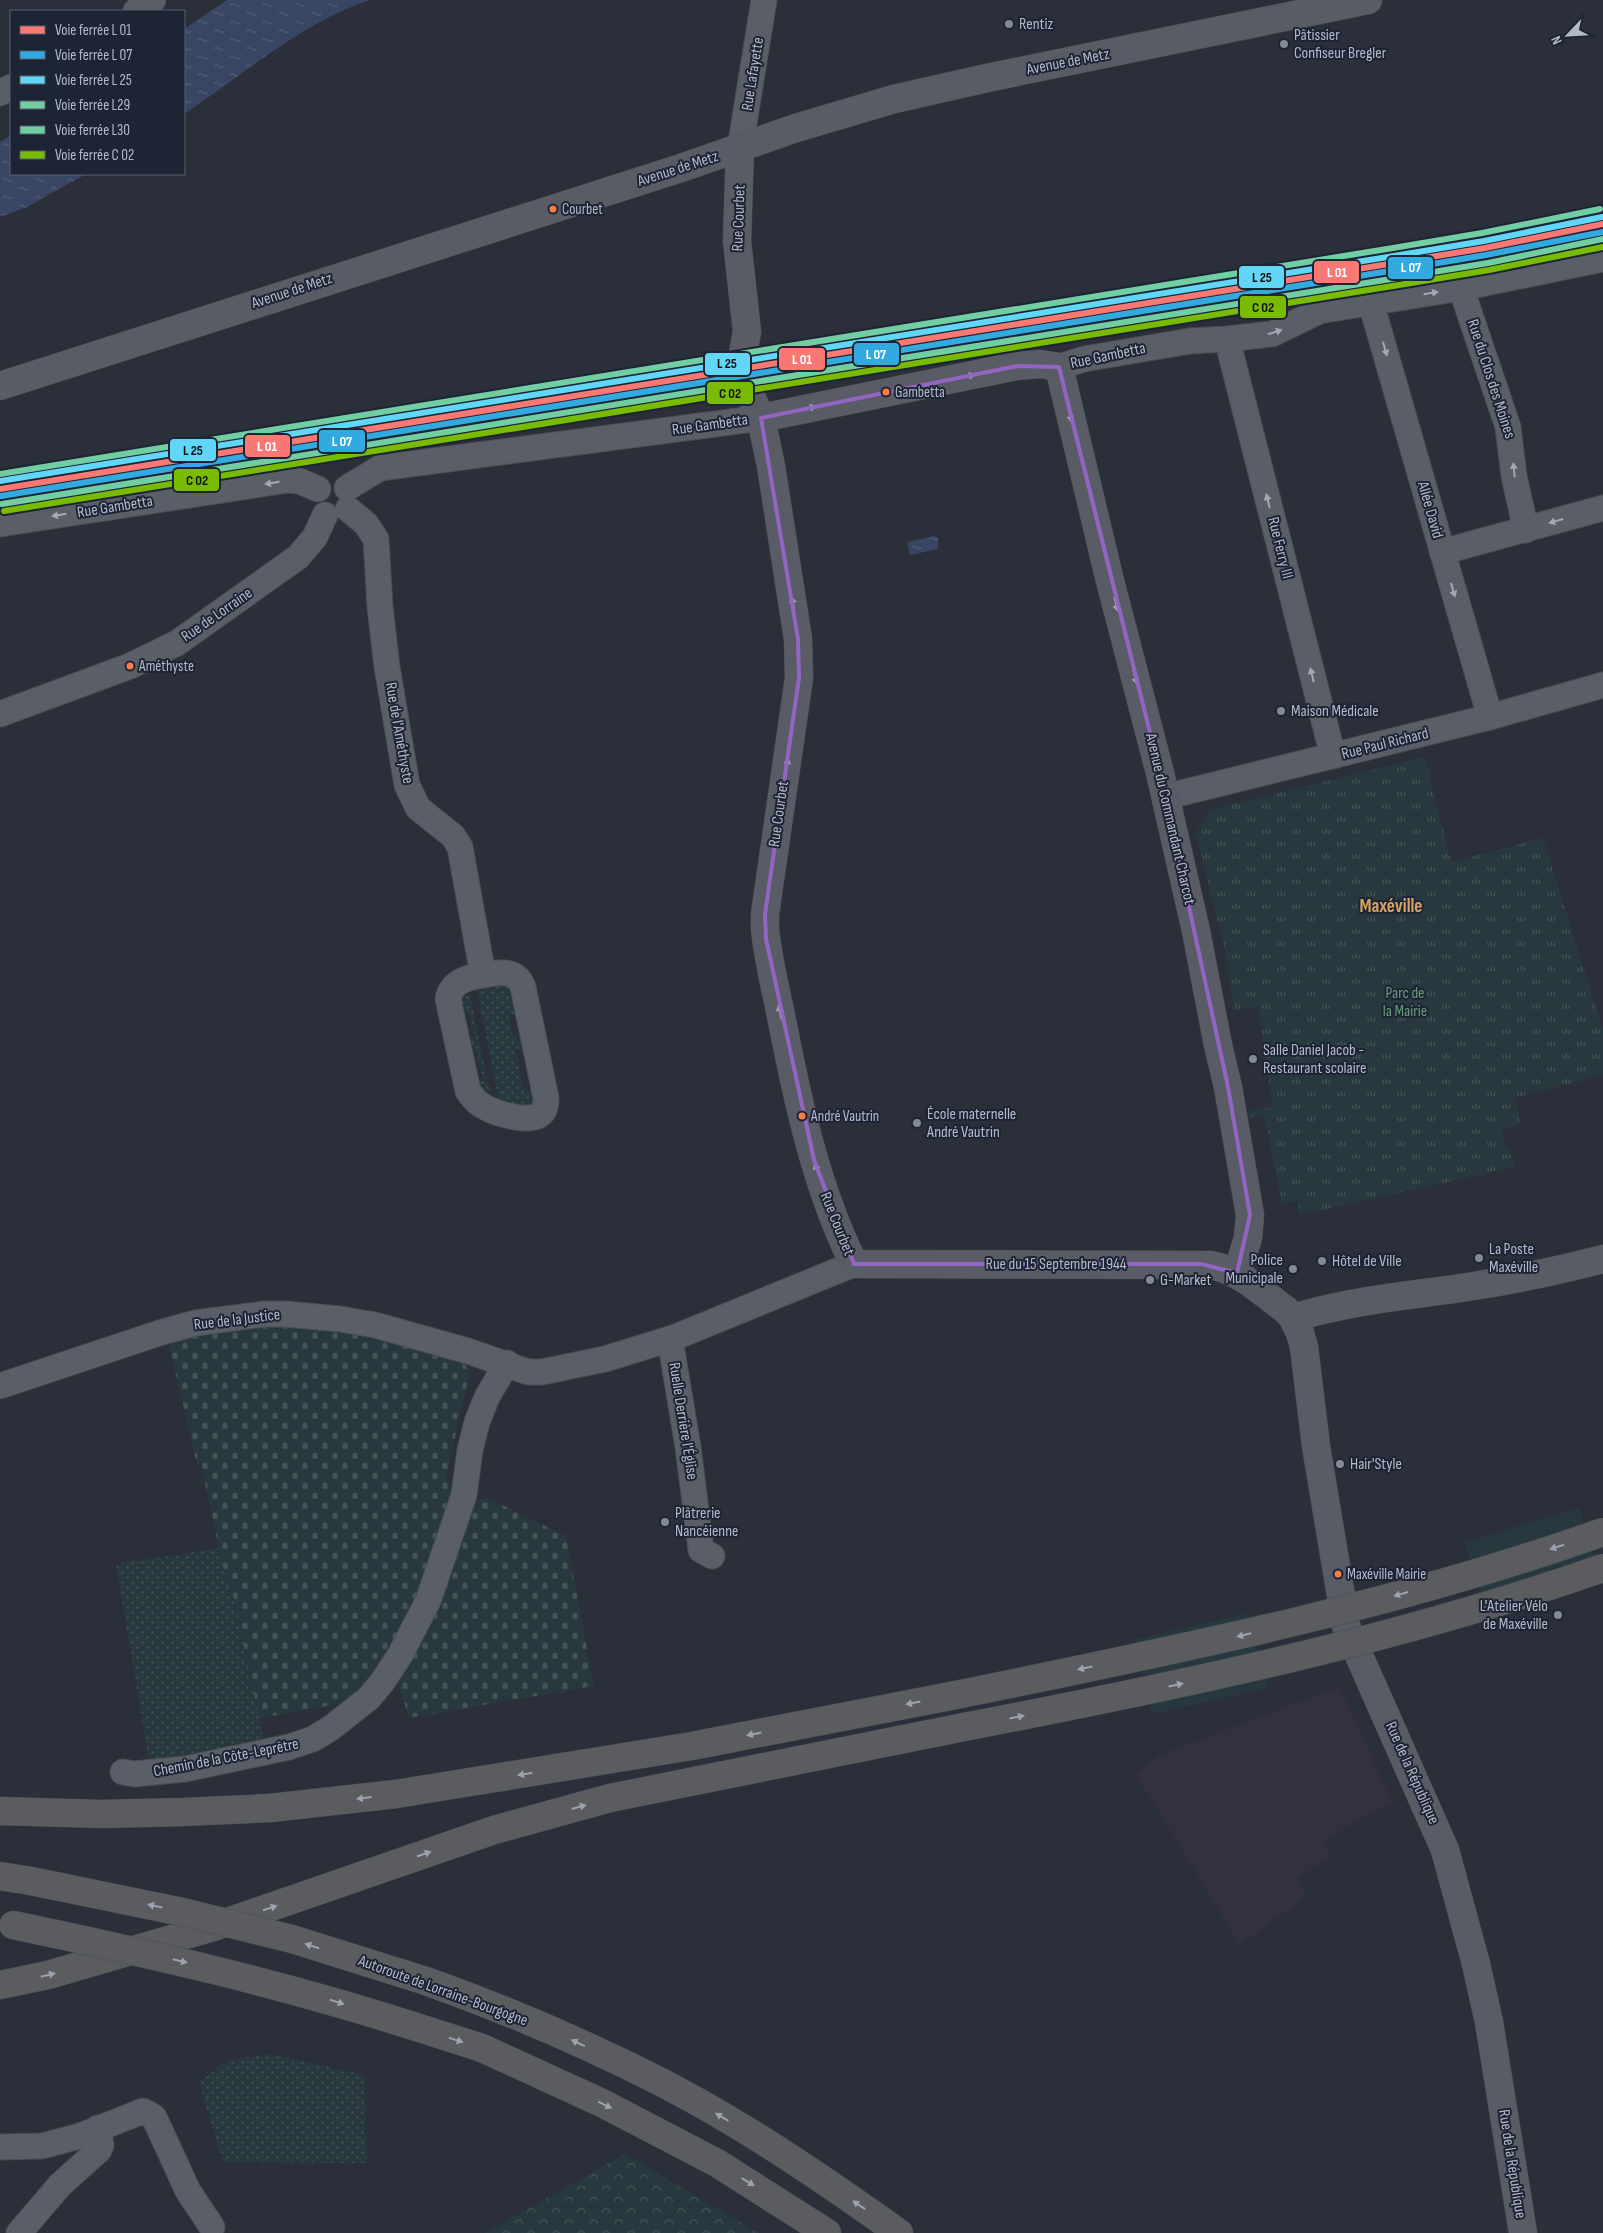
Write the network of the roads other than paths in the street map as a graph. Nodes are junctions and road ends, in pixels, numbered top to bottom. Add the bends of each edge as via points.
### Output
1 (153, 0) edge
2 (764, 0) edge
3 (1368, 0) edge
4 (138, 10) edge
5 (740, 148) junction
6 (1603, 259) edge
7 (1461, 288) junction
8 (1371, 302) junction
9 (1227, 339) junction
10 (1059, 367) junction
11 (0, 386) edge
12 (761, 418) junction
13 (340, 504) junction
14 (1603, 508) edge
15 (0, 524) edge
16 (1526, 530) junction
17 (1442, 552) junction
18 (1603, 685) edge
19 (0, 714) edge
20 (1490, 717) junction
21 (1334, 756) junction
22 (1166, 797) junction
23 (482, 975) junction
24 (1603, 1259) edge
25 (854, 1264) junction
26 (1237, 1273) junction
27 (1293, 1318) junction
28 (670, 1339) junction
29 (507, 1364) junction
30 (0, 1386) edge
31 (1603, 1532) edge
32 (712, 1556) dead end
33 (1603, 1568) edge
34 (123, 1772) dead end
35 (0, 1811) edge
36 (0, 1876) edge
37 (6, 1925) edge
38 (0, 1984) edge
39 (98, 2128) junction
40 (0, 2147) edge
41 (212, 2227) dead end
42 (18, 2233) edge
43 (827, 2233) edge
44 (899, 2233) edge
45 (1523, 2233) edge

1 - 4 street
2 - 5 street, Rue Lafayette
3 - 5 street, Avenue de Metz via 894,99
5 - 11 street, Avenue de Metz
5 - 12 street, Rue Courbet via 736,241 747,332 742,359 749,392
6 - 7 street, Rue Gambetta
8 -> 7 street, Rue Gambetta
16 -> 7 street, Rue du Clos des Moines via 1514,476 1508,427
9 -> 8 street, Rue Gambetta via 1272,334 1318,311
8 -> 17 street, Allée David
9 - 10 street, Rue Gambetta via 1190,340 1084,358
21 -> 9 street, Rue Ferry III
12 -> 10 street, Rue Gambetta via 1016,366 1040,364
10 -> 22 street, Avenue du Commandant Charcot
12 - 13 street, Rue Gambetta via 380,468
25 -> 12 street, Rue Courbet via 839,1234 811,1151 766,939 765,914 800,678 798,639
13 -> 15 street, Rue Gambetta via 340,483 324,484 318,490 299,481 288,480
13 - 19 street, Rue de Lorraine via 298,557 177,643 124,669
13 - 23 street, Rue de l'Améthyste via 366,524 376,539 386,659 407,785 418,808 453,836 460,847
14 -> 16 street
16 - 17 street
17 -> 20 street, Allée David
18 - 20 street, Rue Paul Richard
20 - 21 street, Rue Paul Richard
21 - 22 street, Rue Paul Richard
22 - 26 street, Avenue du Commandant Charcot via 1228,1087 1250,1216 1248,1238
23 - 23 street via 458,981 450,989 448,999 468,1091 485,1107 522,1119 540,1115 545,1109 546,1098 523,987 520,980 505,972
24 - 27 street via 1555,1272 1336,1306
25 - 26 street, Rue du 15 Septembre 1944 via 1201,1264
25 - 28 street, Rue du 15 Septembre 1944
26 - 27 street, Rue du 15 Septembre 1944
27 - 45 street, Rue de la République via 1305,1353 1316,1446 1346,1626 1445,1850 1488,2022
28 - 29 street, Rue du 15 Septembre 1944 via 605,1359 542,1372 528,1372
28 - 32 street, Ruelle Derrière l'Église via 701,1550
29 - 30 street, Rue de la Justice via 375,1325 332,1318 265,1314 204,1322 168,1331
29 - 34 street, Chemin de la Côte-Leprêtre via 487,1396 477,1422 464,1494 428,1601 400,1655 368,1698 314,1739 289,1747 185,1769 134,1774
31 -> 35 highway, bridge via 1467,1576 1310,1619 961,1694 692,1746 396,1794 270,1808 102,1814
38 -> 33 highway, bridge via 48,1975 213,1927 494,1830 610,1798 1231,1674 1511,1599
44 -> 36 highway, Autoroute de Lorraine-Bourgogne, bridge via 796,2162 720,2115 649,2076 492,2005 426,1981 282,1937 187,1913
37 -> 43 highway, bridge via 200,1965 328,1999 482,2048 602,2103 717,2163
39 - 40 street via 42,2146
39 - 41 street via 143,2111 154,2117 188,2191
39 - 42 street via 99,2150 60,2186

